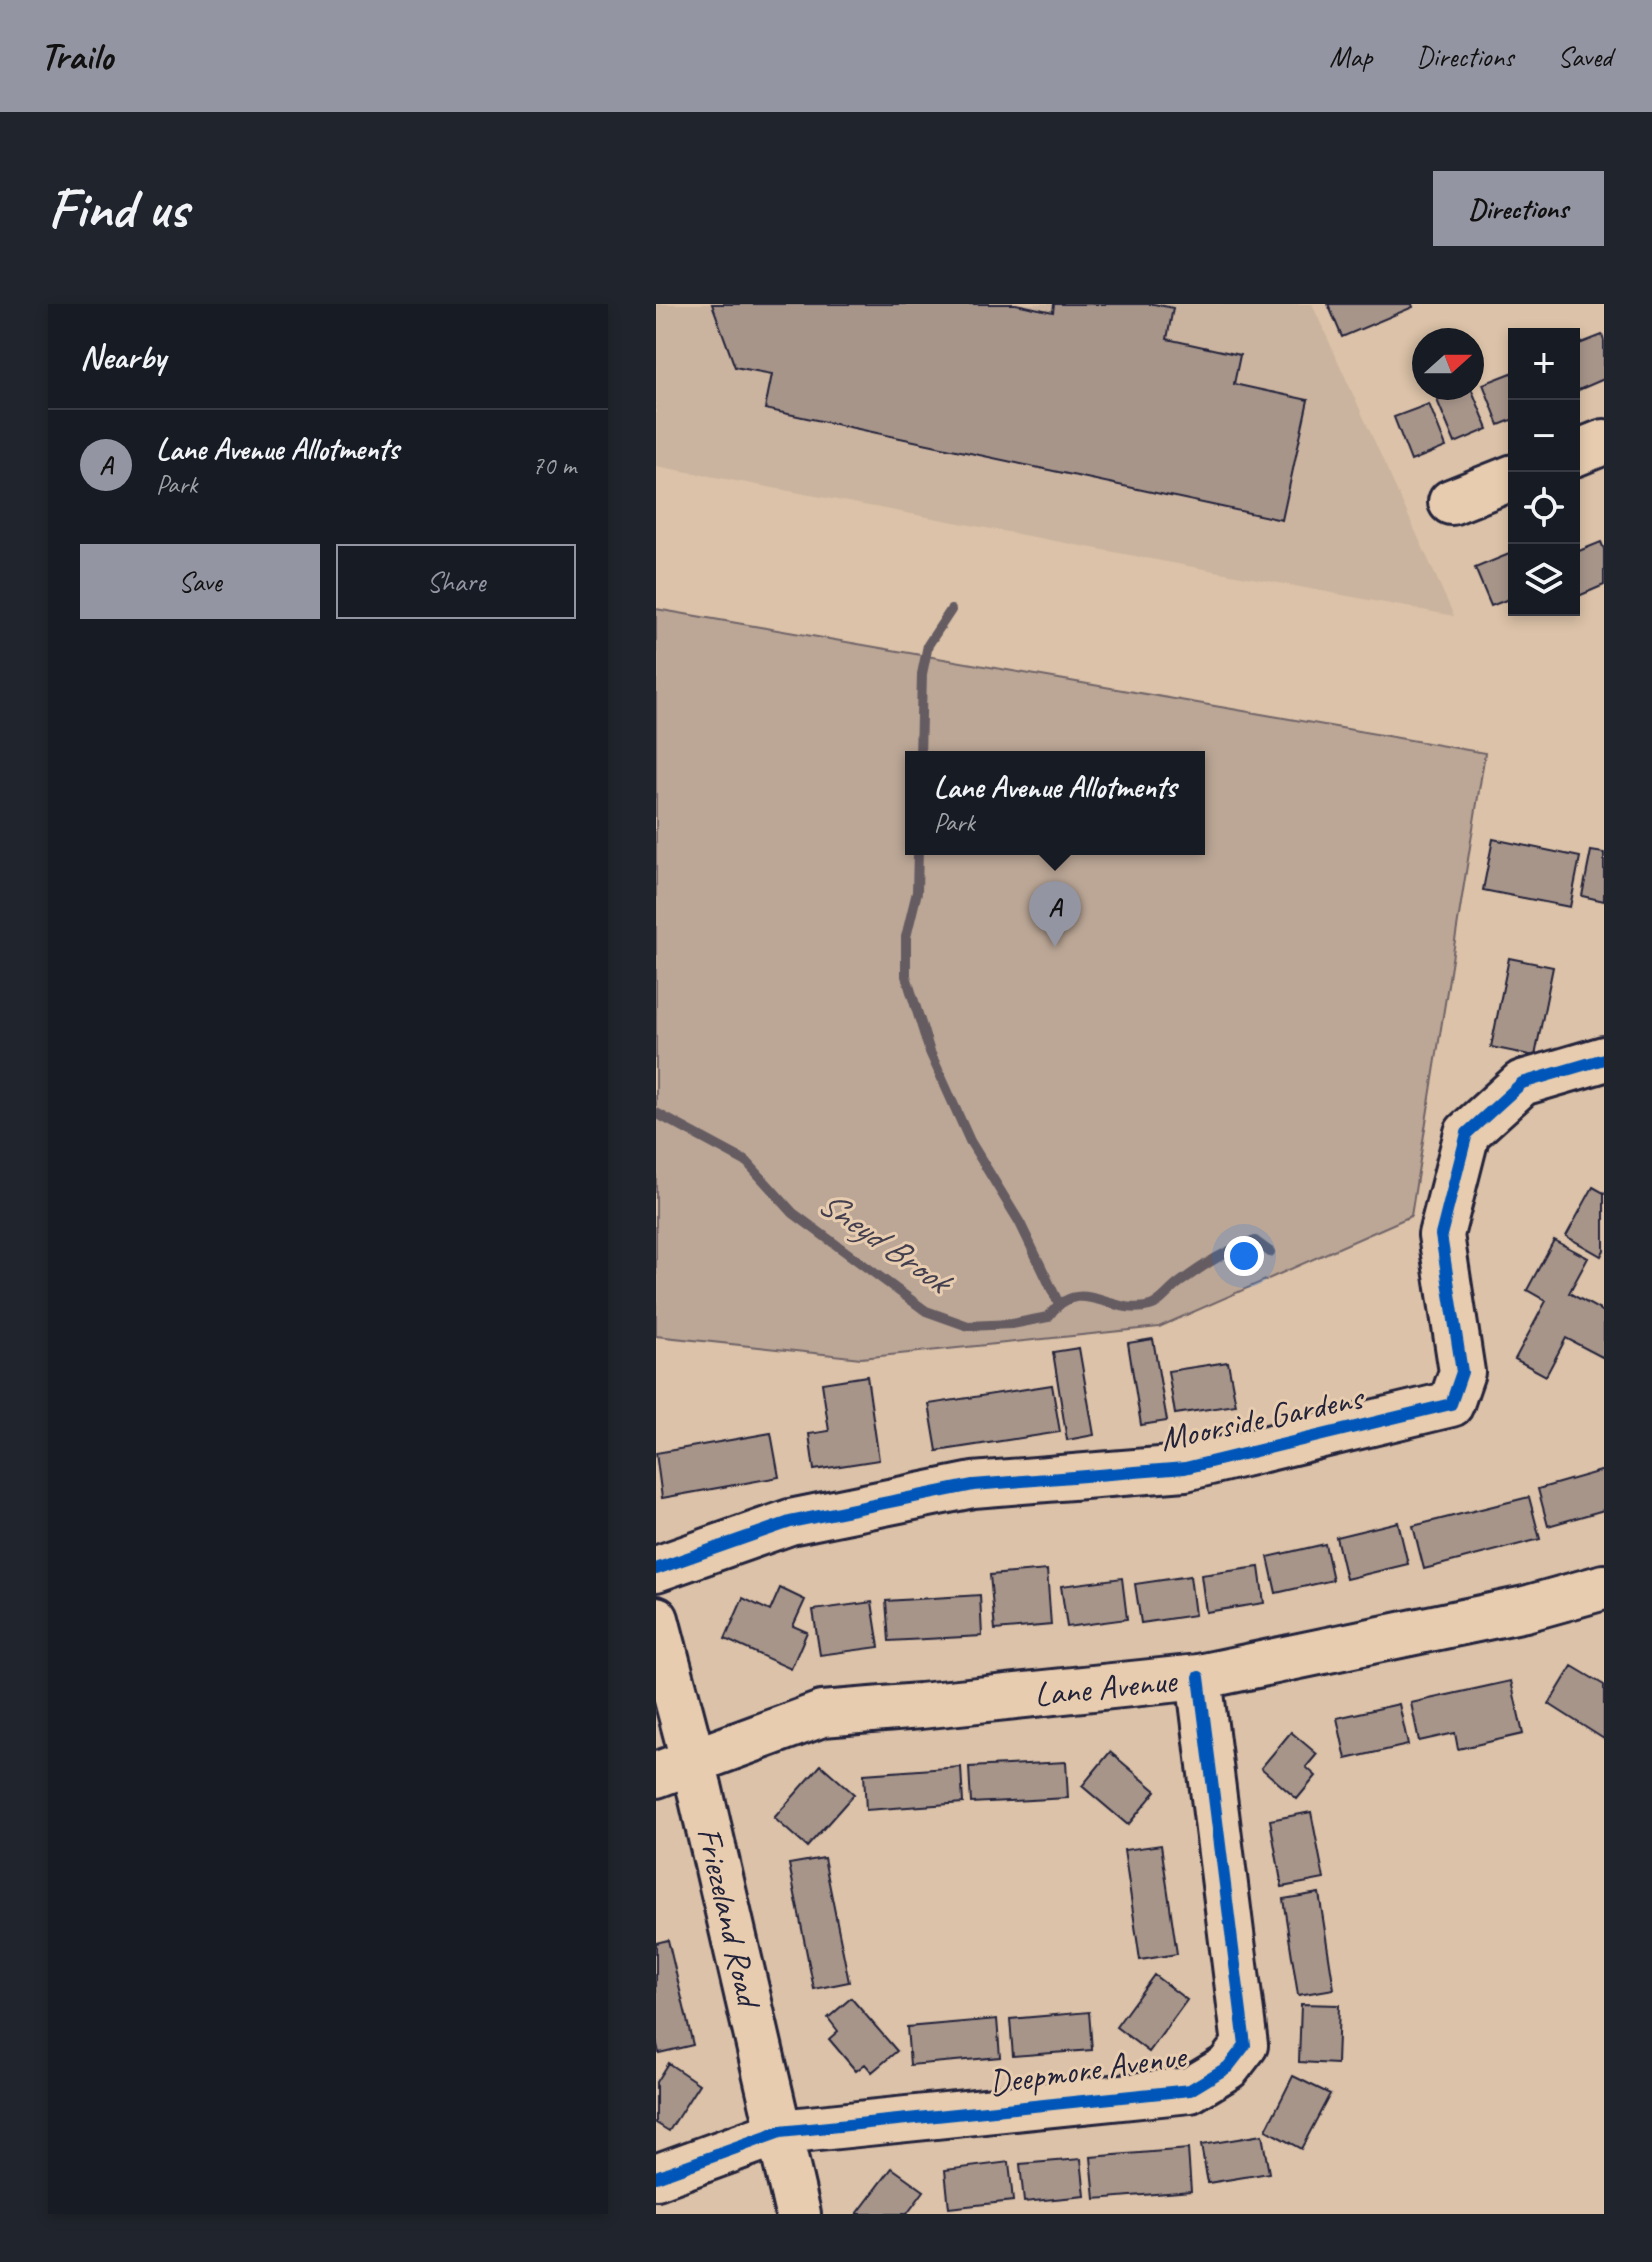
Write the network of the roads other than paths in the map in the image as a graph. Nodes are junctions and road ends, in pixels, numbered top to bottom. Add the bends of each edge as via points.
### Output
1 (1604, 442) edge
2 (1580, 452) edge
3 (1508, 479) edge
4 (1451, 502) dead end
5 (1604, 1059) edge
6 (656, 1569) edge
7 (1604, 1587) edge
8 (656, 1619) edge
9 (1199, 1677) junction
10 (674, 1767) edge
11 (780, 2132) junction
12 (656, 2177) edge
13 (798, 2214) edge

1 - 2 street
3 - 4 street
5 - 6 street, Moorside Gardens via 1522,1083 1467,1133 1441,1235 1462,1372 1451,1404 1185,1468 973,1485 790,1522
7 - 9 street, Lane Avenue via 1525,1609
8 - 10 street, Friezeland Road
9 - 10 street, Lane Avenue via 822,1714
9 - 11 street, Deepmore Avenue via 1245,2045 1228,2067 1190,2090
10 - 11 street, Friezeland Road
11 - 12 street, Deepmore Avenue
11 - 13 street, Friezeland Road

